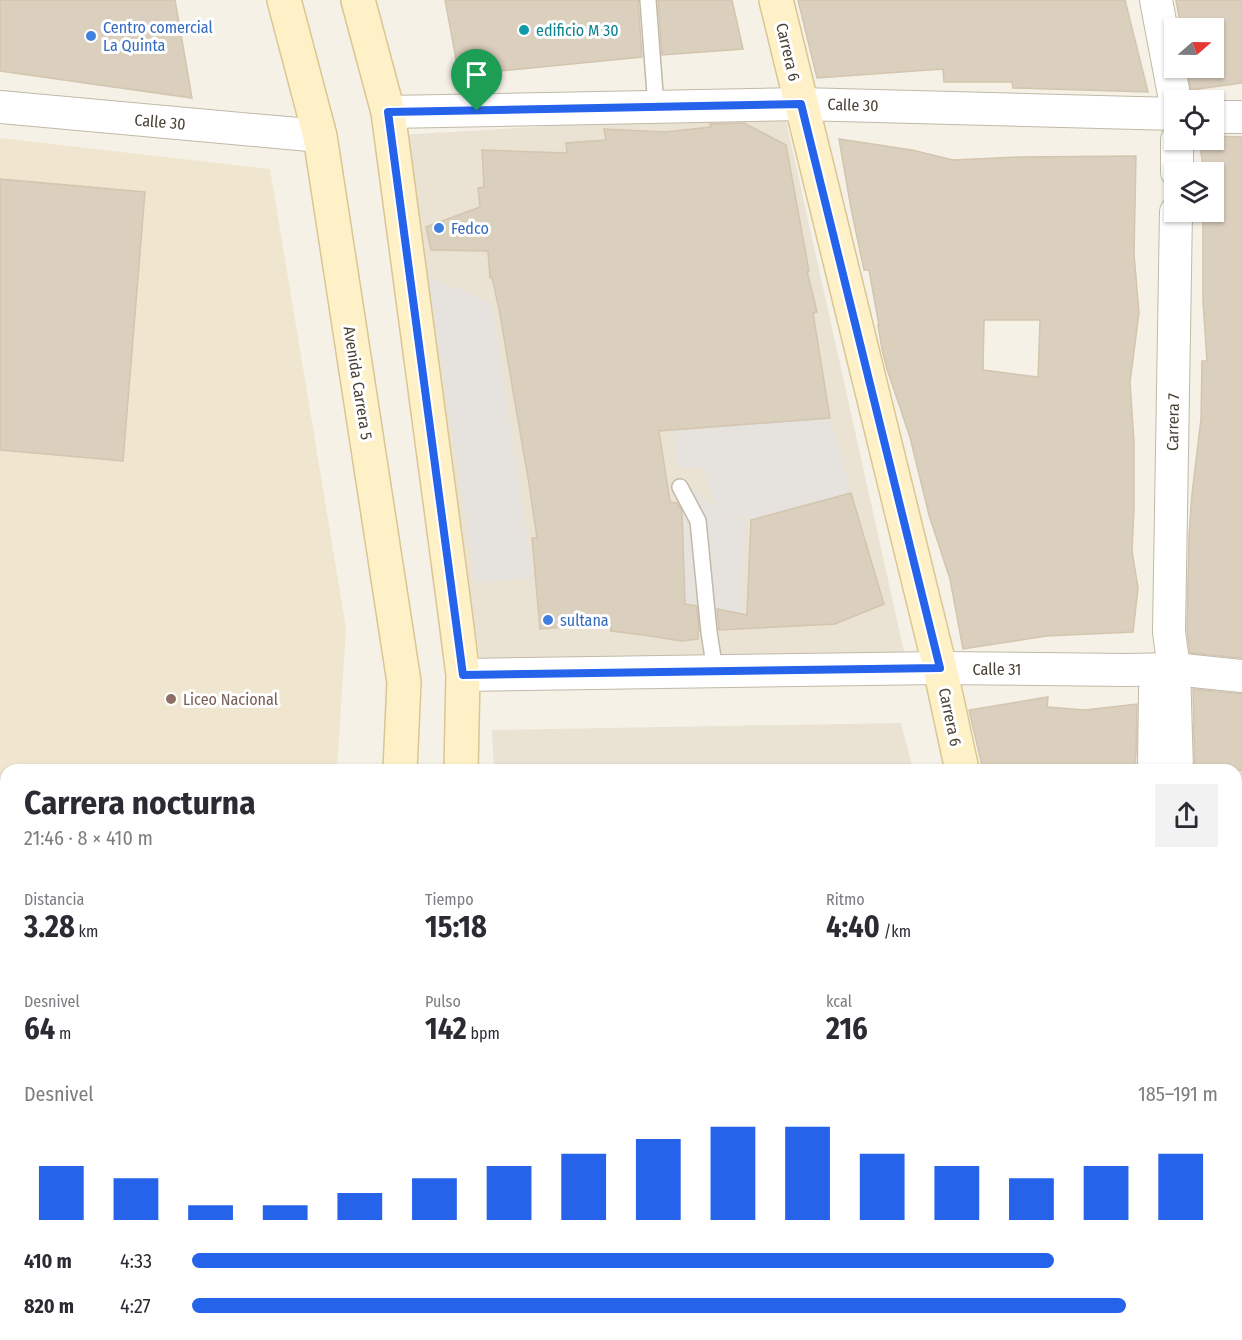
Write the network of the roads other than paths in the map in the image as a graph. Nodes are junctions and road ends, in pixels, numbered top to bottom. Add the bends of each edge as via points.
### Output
1 (284, 0) edge
2 (358, 0) edge
3 (648, 0) edge
4 (776, 0) edge
5 (1156, 0) edge
6 (1173, 90) edge
7 (801, 104) junction
8 (656, 107) junction
9 (0, 108) edge
10 (388, 112) junction
11 (1164, 114) edge
12 (1224, 117) edge
13 (1242, 117) edge
14 (320, 136) junction
15 (1176, 222) edge
16 (680, 487) dead end
17 (940, 668) junction
18 (1165, 669) junction
19 (715, 671) junction
20 (463, 675) junction
21 (1242, 676) edge
22 (400, 764) edge
23 (461, 764) edge
24 (961, 764) edge
25 (1154, 764) edge
26 (1176, 764) edge

1 - 14 main road, Avenida Carrera 5
2 - 10 main road
3 - 8 lane
4 - 7 main road, Carrera 6
5 - 6 street
7 - 8 street, Calle 30
7 - 11 street, Calle 30
7 - 17 main road, Carrera 6
8 - 10 street, Calle 30
9 - 14 street, Calle 30
10 - 20 main road
12 - 13 street
14 - 22 main road, Avenida Carrera 5 via 404,682
15 - 18 street, Carrera 7 via 1169,632
16 - 19 lane via 698,521
17 - 18 street, Calle 31
17 - 19 street, Calle 31
17 - 24 main road, Carrera 6
18 - 21 street, Calle 31
18 - 25 street, Carrera 7 via 1154,708
18 - 26 street, Carrera 7
19 - 20 street, Calle 31
20 - 23 main road

